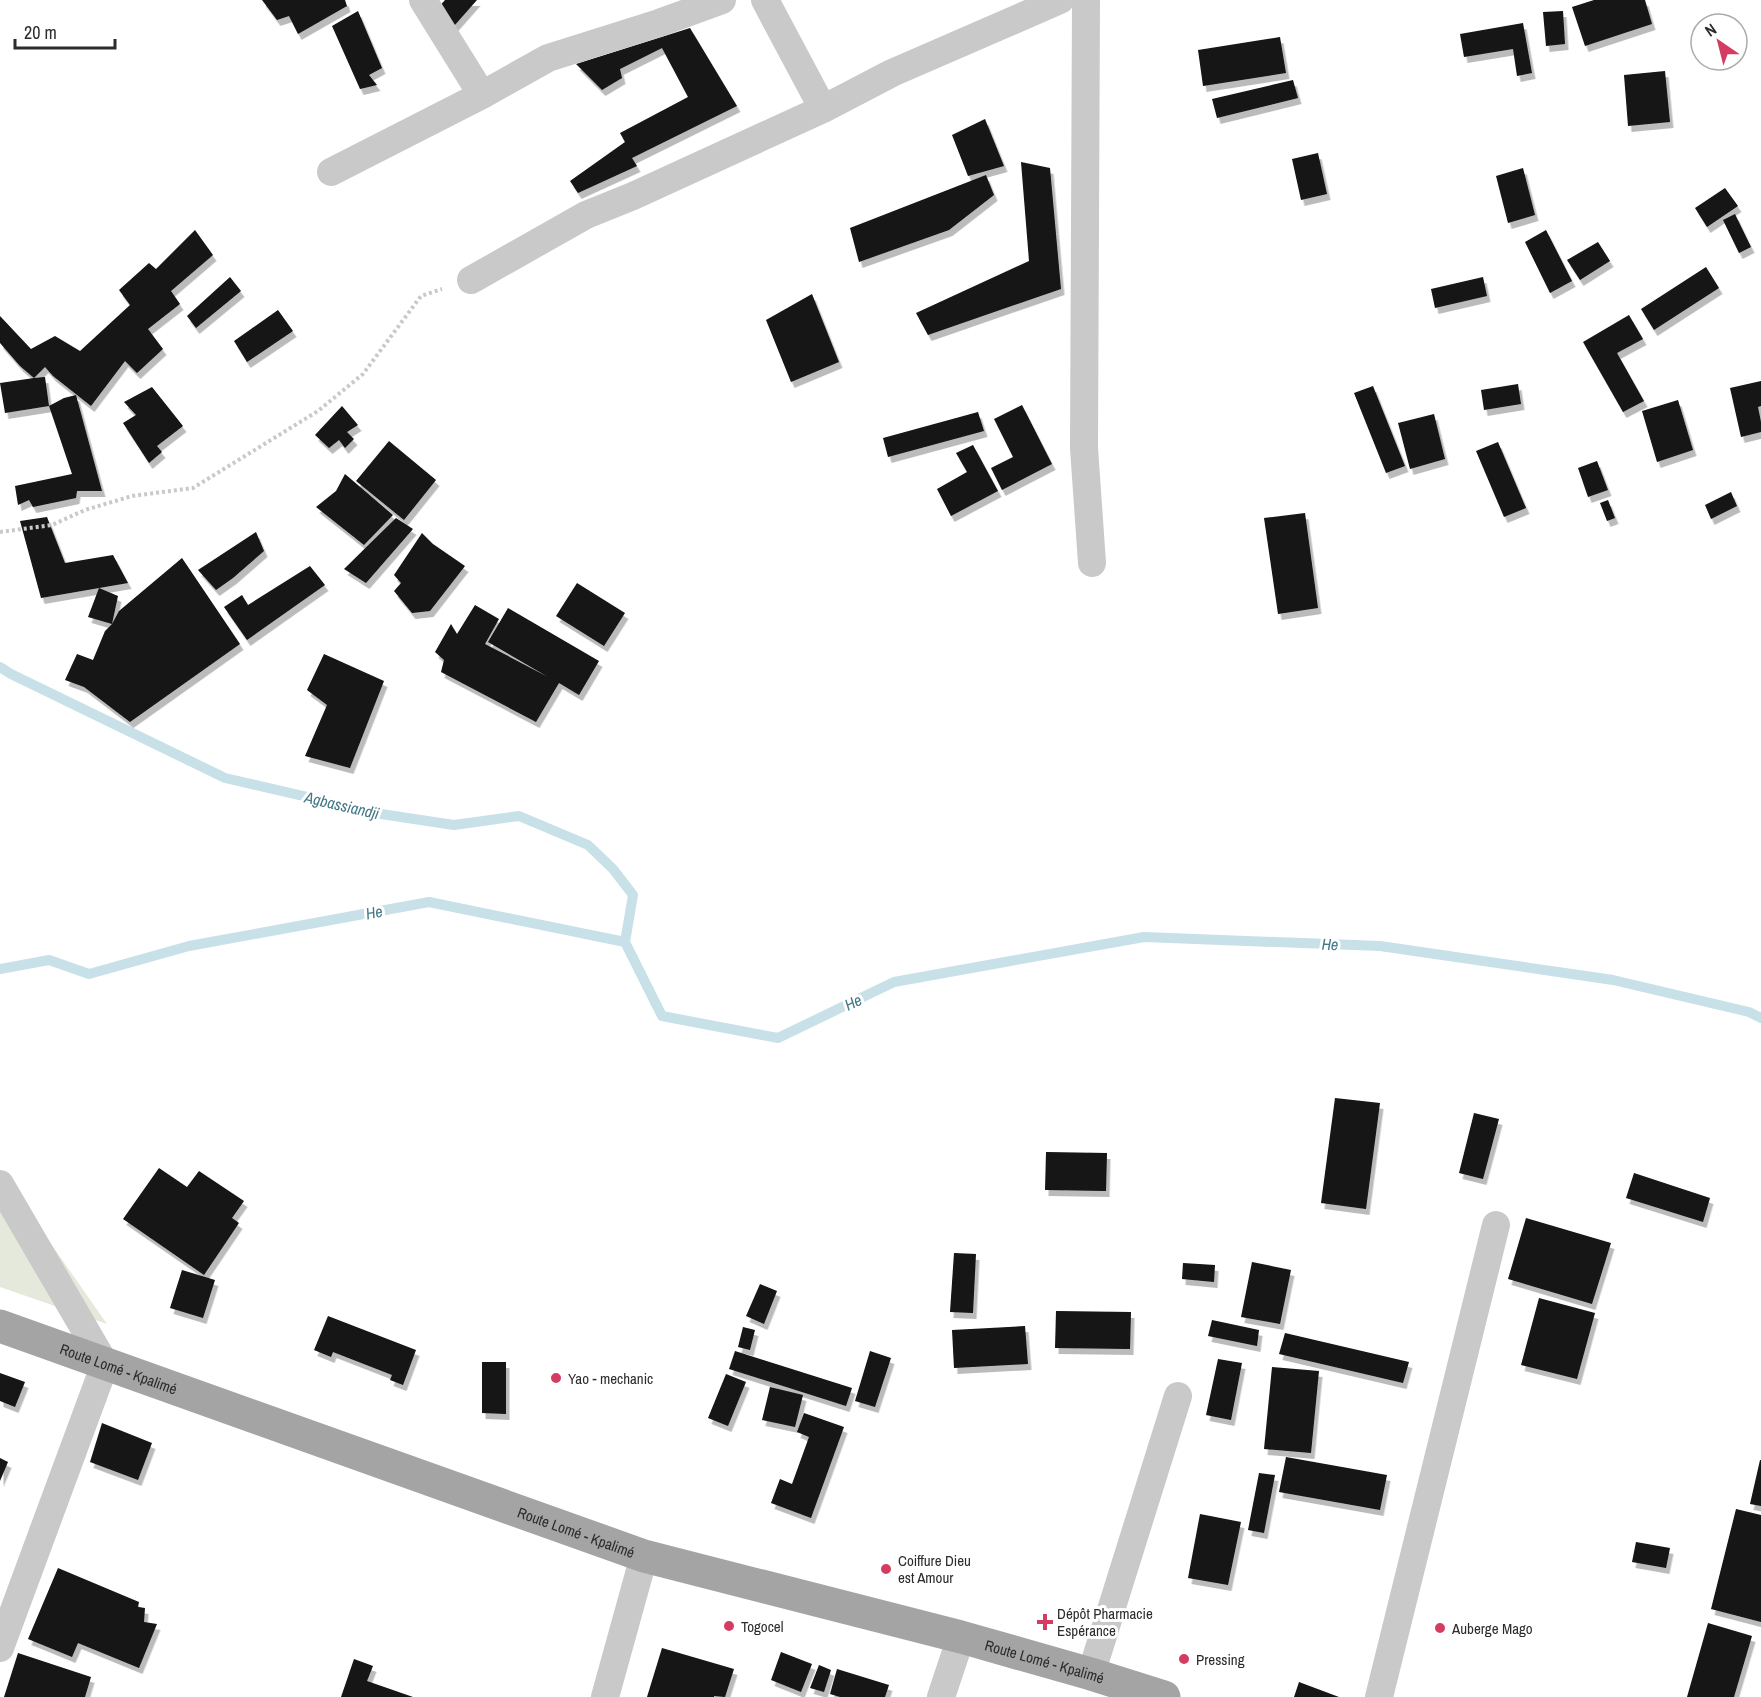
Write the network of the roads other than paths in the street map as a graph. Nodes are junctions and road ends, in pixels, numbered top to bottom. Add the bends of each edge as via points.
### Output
1 (423, 0) edge
2 (722, 0) edge
3 (765, 0) edge
4 (1060, 0) edge
5 (1086, 0) edge
6 (482, 95) junction
7 (823, 110) junction
8 (331, 171) dead end
9 (471, 280) road end
10 (1092, 563) dead end
11 (0, 1184) edge
12 (1496, 1225) dead end
13 (0, 1326) edge
14 (105, 1364) junction
15 (1178, 1396) dead end
16 (644, 1556) junction
17 (960, 1636) junction
18 (0, 1648) edge
19 (1091, 1674) junction
20 (605, 1697) edge
21 (941, 1697) edge
22 (1164, 1697) edge
23 (1379, 1697) edge

1 - 6 street
2 - 6 street via 548,58
3 - 7 street
4 - 7 street via 892,72
5 - 10 street via 1084,448
6 - 8 street
7 - 9 street via 586,215
11 - 14 street
12 - 23 street
13 - 14 main road, Route Lomé - Kpalimé
14 - 16 main road, Route Lomé - Kpalimé
14 - 18 street
15 - 19 street
16 - 17 main road, Route Lomé - Kpalimé
16 - 20 street
17 - 19 main road, Route Lomé - Kpalimé
17 - 21 street
19 - 22 main road, Route Lomé - Kpalimé

